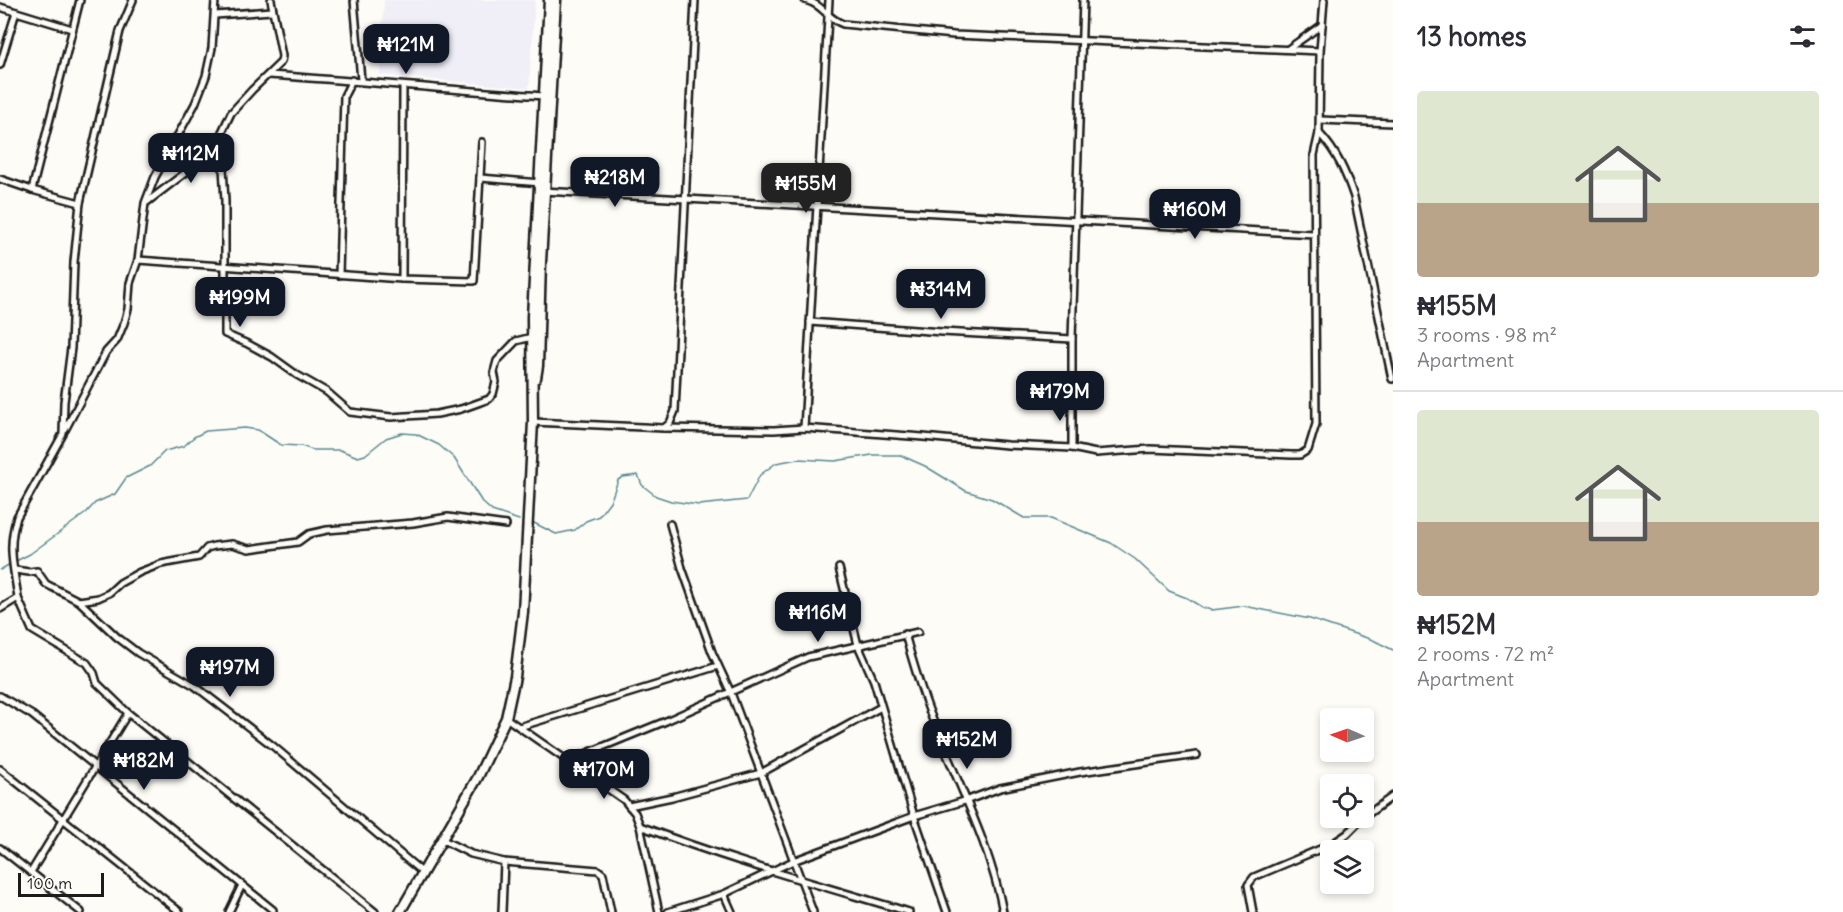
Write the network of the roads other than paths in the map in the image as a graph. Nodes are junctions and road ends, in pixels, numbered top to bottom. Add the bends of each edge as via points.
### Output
1 (80, 0) edge
2 (133, 0) edge
3 (214, 0) edge
4 (271, 0) edge
5 (354, 0) edge
6 (549, 0) edge
7 (556, 0) edge
8 (695, 0) edge
9 (805, 0) edge
10 (829, 0) edge
11 (1083, 0) edge
12 (1324, 0) edge
13 (0, 8) edge
14 (272, 11) junction
15 (16, 12) junction
16 (215, 15) junction
17 (828, 15) junction
18 (1322, 25) junction
19 (72, 29) junction
20 (1080, 40) junction
21 (1288, 50) junction
22 (1320, 51) junction
23 (0, 65) edge
24 (268, 75) junction
25 (352, 80) junction
26 (361, 80) junction
27 (403, 87) junction
28 (543, 96) junction
29 (1320, 120) junction
30 (1393, 123) edge
31 (1319, 133) junction
32 (220, 142) junction
33 (482, 142) dead end
34 (480, 178) junction
35 (0, 179) edge
36 (542, 187) junction
37 (32, 190) junction
38 (686, 200) junction
39 (80, 203) junction
40 (146, 203) junction
41 (818, 208) junction
42 (1077, 222) junction
43 (1314, 234) junction
44 (138, 260) junction
45 (225, 267) junction
46 (339, 275) junction
47 (402, 279) junction
48 (810, 322) junction
49 (532, 337) junction
50 (1072, 339) junction
51 (1392, 379) edge
52 (534, 387) junction
53 (533, 422) junction
54 (664, 428) junction
55 (804, 428) junction
56 (63, 434) junction
57 (1072, 448) junction
58 (670, 524) dead end
59 (506, 525) dead end
60 (838, 568) dead end
61 (15, 570) junction
62 (18, 598) junction
63 (79, 601) junction
64 (0, 609) edge
65 (918, 632) dead end
66 (906, 634) junction
67 (858, 645) junction
68 (718, 666) junction
69 (731, 693) junction
70 (0, 696) edge
71 (881, 706) junction
72 (128, 713) junction
73 (506, 718) junction
74 (519, 727) junction
75 (1197, 755) dead end
76 (567, 760) junction
77 (94, 766) junction
78 (0, 770) edge
79 (761, 773) junction
80 (1393, 796) edge
81 (968, 800) junction
82 (629, 806) junction
83 (1374, 809) edge
84 (914, 816) junction
85 (64, 819) junction
86 (640, 826) junction
87 (1353, 828) edge
88 (443, 840) junction
89 (0, 848) edge
90 (504, 861) junction
91 (794, 861) junction
92 (775, 871) junction
93 (31, 872) junction
94 (423, 873) junction
95 (800, 879) junction
96 (242, 885) junction
97 (724, 894) junction
98 (273, 910) dead end
99 (81, 912) edge
100 (180, 912) edge
101 (229, 912) edge
102 (375, 912) edge
103 (399, 912) edge
104 (502, 912) edge
105 (611, 912) edge
106 (659, 912) edge
107 (668, 912) edge
108 (732, 912) edge
109 (813, 912) edge
110 (909, 912) edge
111 (947, 912) edge
112 (1003, 912) edge
113 (1253, 912) edge

1 - 19 street
2 - 39 street via 120,31
3 - 16 street
4 - 14 street
5 - 26 street
6 - 28 main road
7 - 36 main road
8 - 38 street
9 - 17 street via 819,5
10 - 17 street
11 - 20 street
12 - 18 street
13 - 15 street
14 - 16 street
14 - 24 street via 282,56
15 - 19 street
15 - 23 street
16 - 40 street via 207,76 155,177
17 - 20 street via 849,25 954,35
17 - 41 street
18 - 21 street
18 - 22 street
19 - 37 street
20 - 21 street
20 - 42 street
21 - 22 street
22 - 29 street
24 - 25 street
24 - 32 street via 231,113
25 - 26 street
25 - 46 street via 344,96
26 - 27 street
27 - 28 street
27 - 47 street
28 - 36 main road
29 - 30 street
29 - 31 street
31 - 43 street via 1314,154
31 - 51 street via 1332,146 1354,196
32 - 40 street
32 - 45 street
33 - 34 street
34 - 36 street
34 - 47 street via 476,279
35 - 37 street
36 - 38 street
36 - 49 main road
36 - 52 main road via 538,366
37 - 39 street
38 - 41 street
38 - 54 street via 675,411
39 - 56 street
40 - 44 street
41 - 42 street
41 - 48 street
42 - 43 street
42 - 50 street
43 - 57 street via 1316,424 1308,450 1291,455 1150,449 1096,453
44 - 45 street
44 - 56 street via 117,340 106,352
45 - 46 street
45 - 49 street via 225,334 272,357 327,392 350,412 391,417 437,414 489,399 496,382 497,361 516,341
46 - 47 street
48 - 50 street
48 - 55 street
49 - 52 main road
50 - 57 street
52 - 53 main road
53 - 54 street
53 - 73 main road via 518,657
54 - 55 street
55 - 57 street
56 - 61 street via 17,517 11,551
58 - 68 street
59 - 63 street via 448,517 327,530 309,534 298,542 249,549 232,544 214,546 198,557 140,572 98,598
60 - 67 street
61 - 62 street
61 - 63 street via 37,571 46,584
62 - 64 street
62 - 72 street via 32,630 87,663 97,683
63 - 94 street via 124,642 195,686 273,746
65 - 66 street
66 - 67 street
66 - 81 street via 918,681
67 - 69 street via 808,657
67 - 71 street
68 - 69 street
68 - 74 street
69 - 76 street
69 - 79 street
70 - 77 street via 32,715
71 - 79 street
71 - 84 street
72 - 77 street
72 - 102 street
73 - 74 street
73 - 88 main road
74 - 76 street
75 - 81 street via 1028,782
76 - 82 street
77 - 85 street
77 - 96 street
78 - 85 street
79 - 82 street
79 - 91 street
80 - 83 street
81 - 84 street
81 - 112 street
82 - 86 street
84 - 91 street
84 - 111 street
85 - 93 street
85 - 100 street
86 - 92 street
86 - 106 street
87 - 113 street via 1332,844 1254,877 1248,885
88 - 90 street via 471,854
88 - 94 main road
89 - 93 street
90 - 104 street
90 - 105 street via 602,872
91 - 92 street
91 - 95 street
92 - 95 street
92 - 97 street
93 - 99 street
94 - 103 main road
95 - 109 street
95 - 110 street
96 - 98 street
96 - 101 street
97 - 107 street
97 - 108 street

